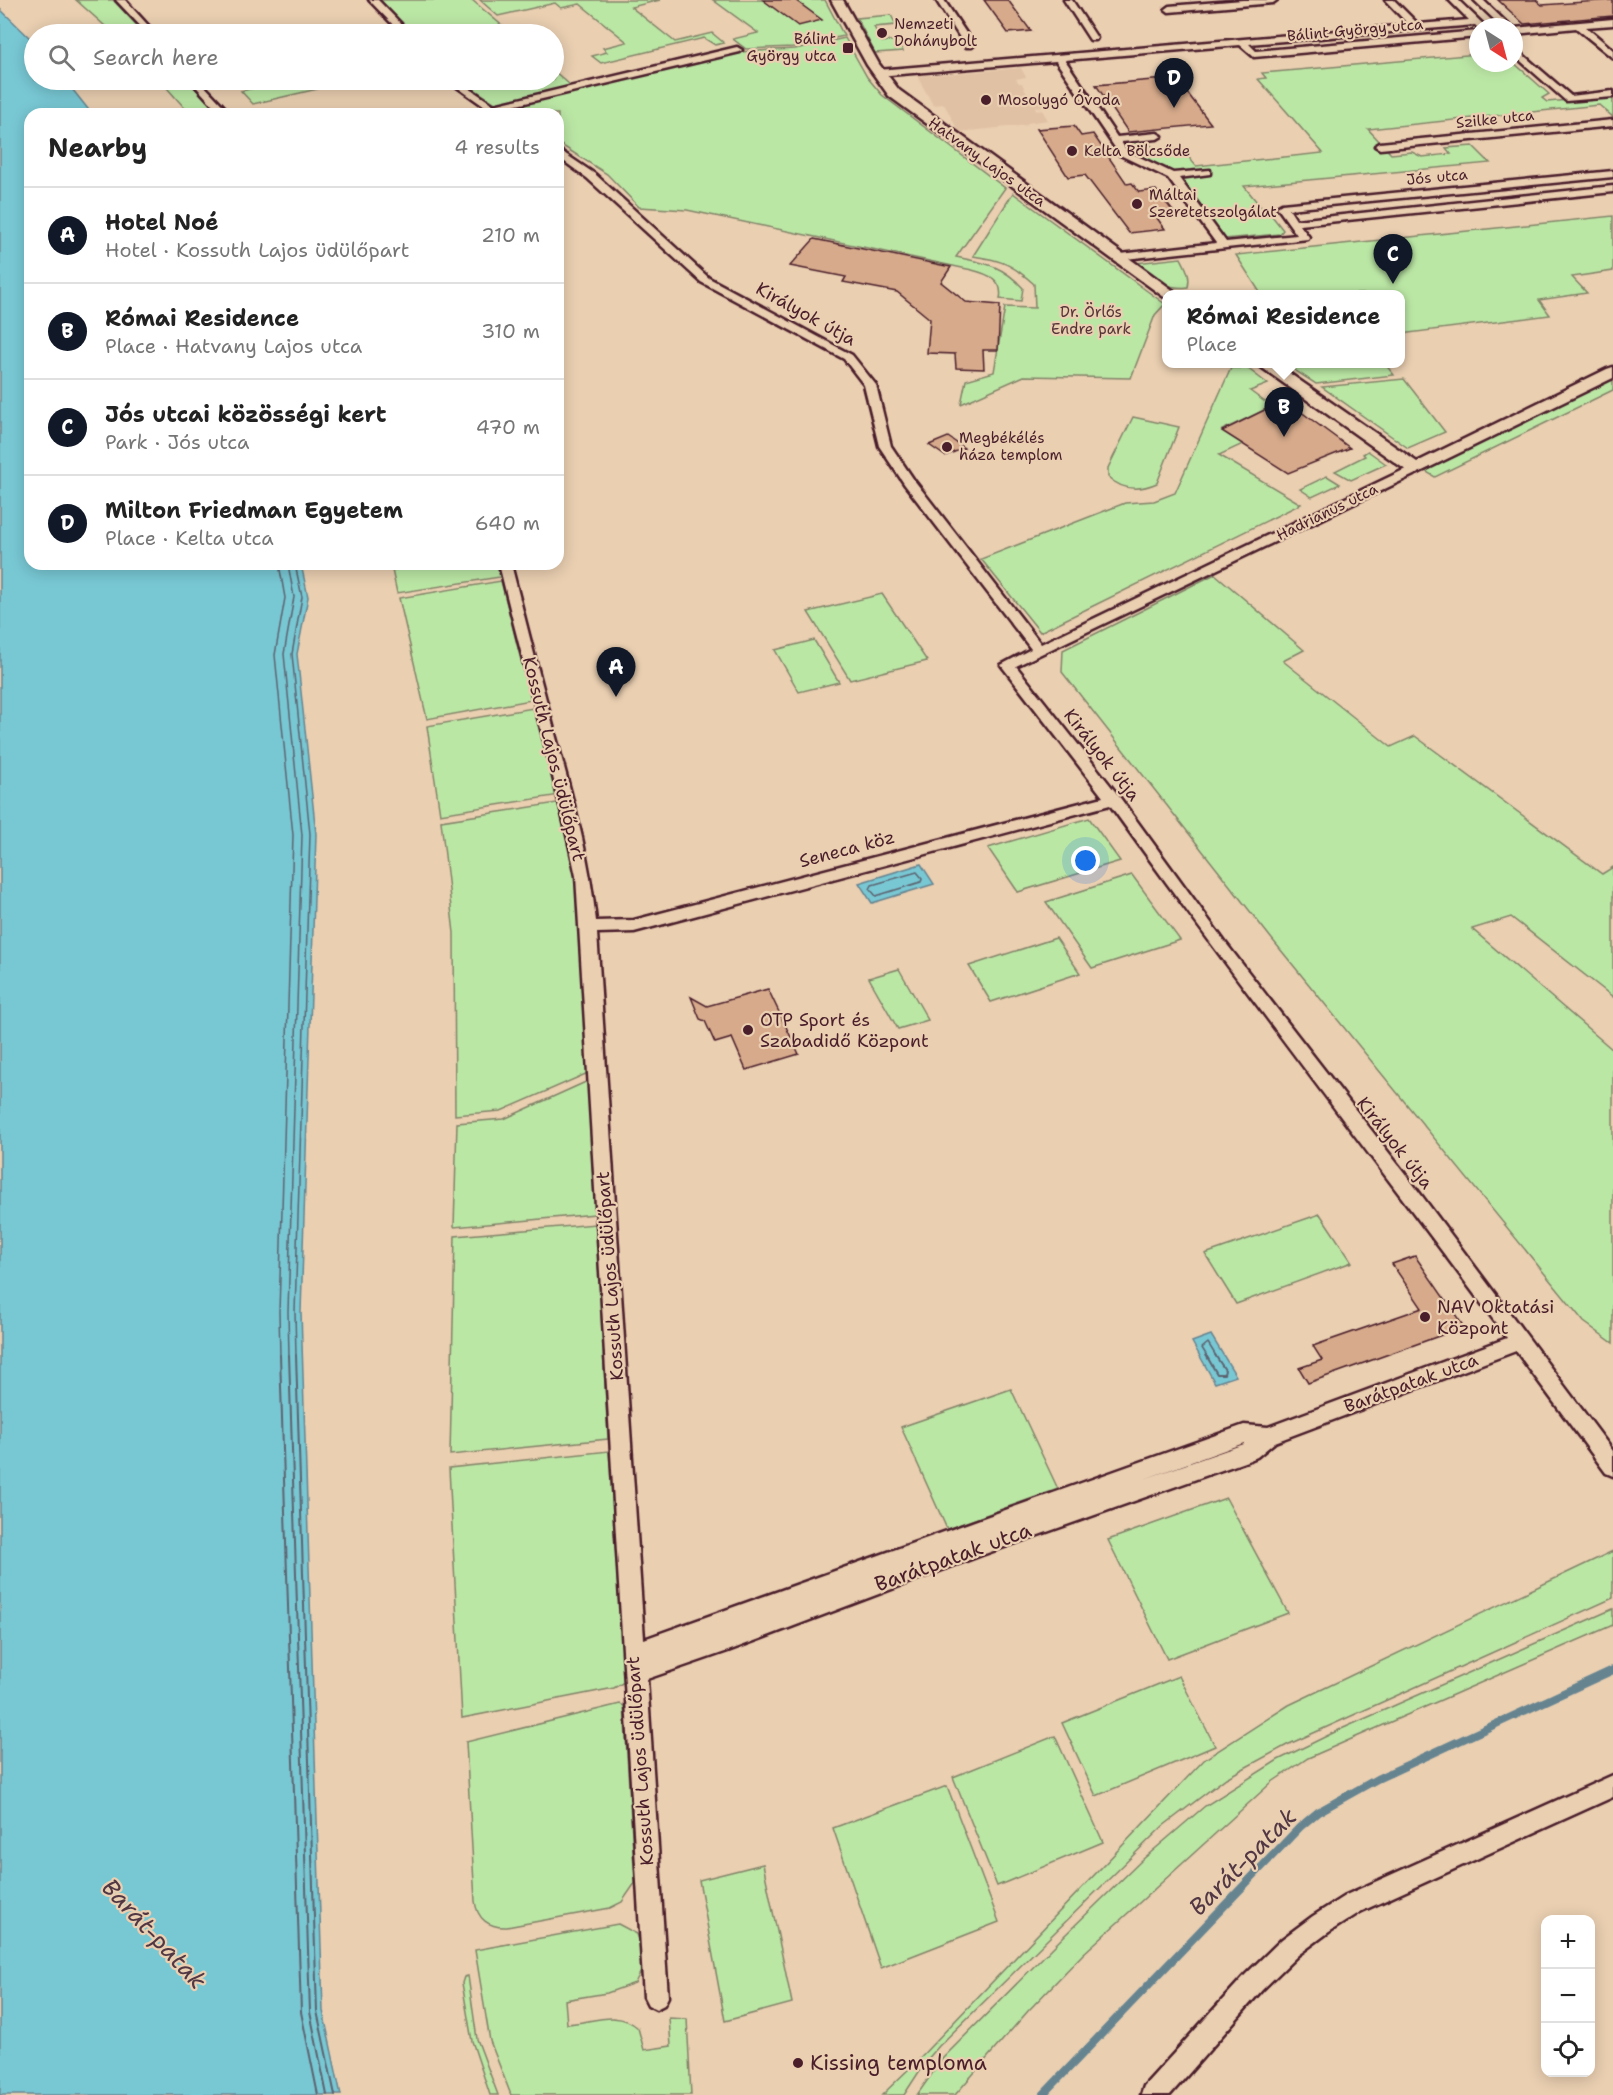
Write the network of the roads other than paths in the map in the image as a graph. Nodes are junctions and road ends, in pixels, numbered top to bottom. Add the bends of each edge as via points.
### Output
1 (120, 0) edge
2 (373, 0) edge
3 (837, 0) edge
4 (940, 0) edge
5 (1068, 0) edge
6 (1273, 0) edge
7 (1389, 0) edge
8 (1453, 0) edge
9 (1478, 0) edge
10 (1169, 9) dead end
11 (1472, 18) edge
12 (1497, 18) edge
13 (1613, 22) edge
14 (143, 24) edge
15 (397, 24) edge
16 (1469, 24) edge
17 (1578, 25) junction
18 (1416, 27) junction
19 (1549, 28) junction
20 (1523, 30) edge
21 (1469, 35) edge
22 (1093, 38) dead end
23 (1523, 39) edge
24 (1240, 41) junction
25 (969, 45) dead end
26 (737, 50) dead end
27 (1613, 55) edge
28 (1059, 58) junction
29 (1523, 58) edge
30 (878, 73) junction
31 (203, 90) edge
32 (467, 90) edge
33 (1613, 94) edge
34 (220, 108) edge
35 (493, 108) edge
36 (509, 108) edge
37 (1613, 123) edge
38 (1157, 136) dead end
39 (1115, 140) junction
40 (1380, 146) dead end
41 (564, 156) edge
42 (1206, 172) dead end
43 (1613, 174) edge
44 (1172, 176) junction
45 (1613, 189) edge
46 (1293, 223) junction
47 (1223, 245) junction
48 (1116, 257) junction
49 (1163, 290) edge
50 (1273, 368) edge
51 (1613, 372) edge
52 (1416, 469) junction
53 (506, 570) edge
54 (1039, 650) junction
55 (1113, 799) junction
56 (589, 927) junction
57 (1519, 1342) junction
58 (1613, 1467) edge
59 (634, 1663) junction
60 (1613, 1786) edge
61 (656, 1997) dead end
62 (1153, 2095) edge

1 - 14 street
2 - 15 street
3 - 30 street, Hatvany Lajos utca
4 - 25 street
5 - 22 street
6 - 10 street
7 - 18 street
8 - 11 street
9 - 12 street
13 - 17 street
16 - 18 street, Bálint György utca
17 - 19 street
17 - 27 street
18 - 24 street, Bálint György utca
19 - 20 street
19 - 23 street via 1557,36
21 - 24 street, Bálint György utca via 1254,54
24 - 28 street, Bálint György utca
26 - 36 street
28 - 30 street, Bálint György utca
28 - 39 street
29 - 33 street via 1569,99
30 - 48 street, Hatvany Lajos utca via 894,93
31 - 34 street
32 - 35 street
37 - 40 street, Szilke utca
38 - 39 street
39 - 44 street via 1123,153
41 - 54 street, Királyok útja via 591,176 705,280 848,357 870,385 885,446
42 - 44 street
43 - 46 street, Jós utca via 1282,207
44 - 47 street
45 - 46 street, Jós utca
46 - 47 street, Jós utca via 1304,237
47 - 48 street, Jós utca
48 - 49 street, Hatvany Lajos utca
50 - 52 street
51 - 52 street, Hadrianus utca
52 - 54 street, Hadrianus utca
53 - 56 street, Kossuth Lajos üdülőpart via 567,797 584,876
54 - 55 street, Királyok útja via 1008,665
55 - 56 street, Seneca köz via 634,926
55 - 57 street, Királyok útja via 1219,946 1404,1185
56 - 59 street, Kossuth Lajos üdülőpart
57 - 58 street, Királyok útja
57 - 59 street, Barátpatak utca via 1268,1436 1244,1434
59 - 61 street, Kossuth Lajos üdülőpart
60 - 62 street via 1363,1899 1315,1927 1262,1975

